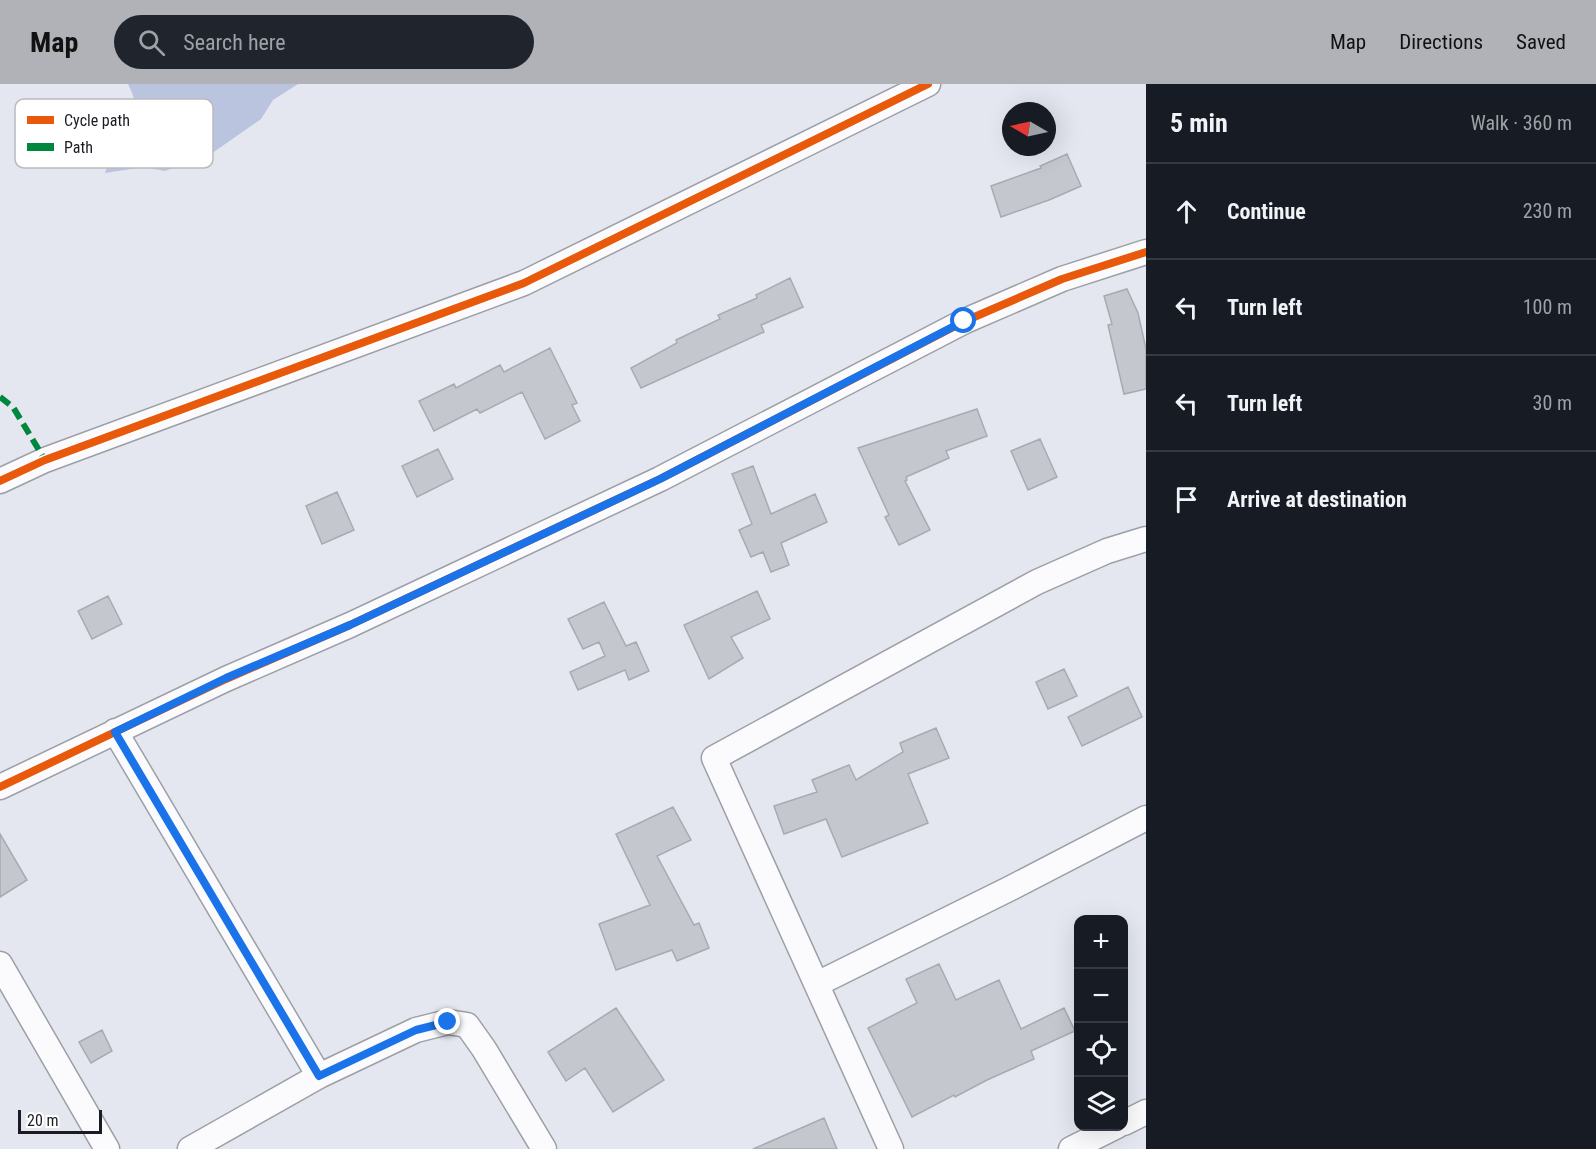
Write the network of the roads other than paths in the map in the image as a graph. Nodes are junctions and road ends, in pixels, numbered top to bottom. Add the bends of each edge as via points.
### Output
1 (928, 84) edge
2 (1146, 252) edge
3 (0, 481) edge
4 (1146, 539) edge
5 (115, 732) junction
6 (0, 787) edge
7 (1146, 818) edge
8 (0, 964) edge
9 (817, 984) junction
10 (319, 1076) junction
11 (1146, 1112) edge
12 (1128, 1121) edge
13 (1107, 1131) edge
14 (107, 1149) edge
15 (190, 1149) edge
16 (544, 1149) edge
17 (891, 1149) edge
18 (1071, 1149) edge

1 - 3 street via 524,283 56,456
2 - 5 street via 1062,279 964,321 660,479
4 - 9 street via 1107,551 1037,582 714,758
5 - 6 street
5 - 10 street
7 - 9 street
8 - 14 street
9 - 17 street
10 - 15 street
10 - 16 street via 416,1030 448,1022 467,1025
11 - 12 street
13 - 18 street

